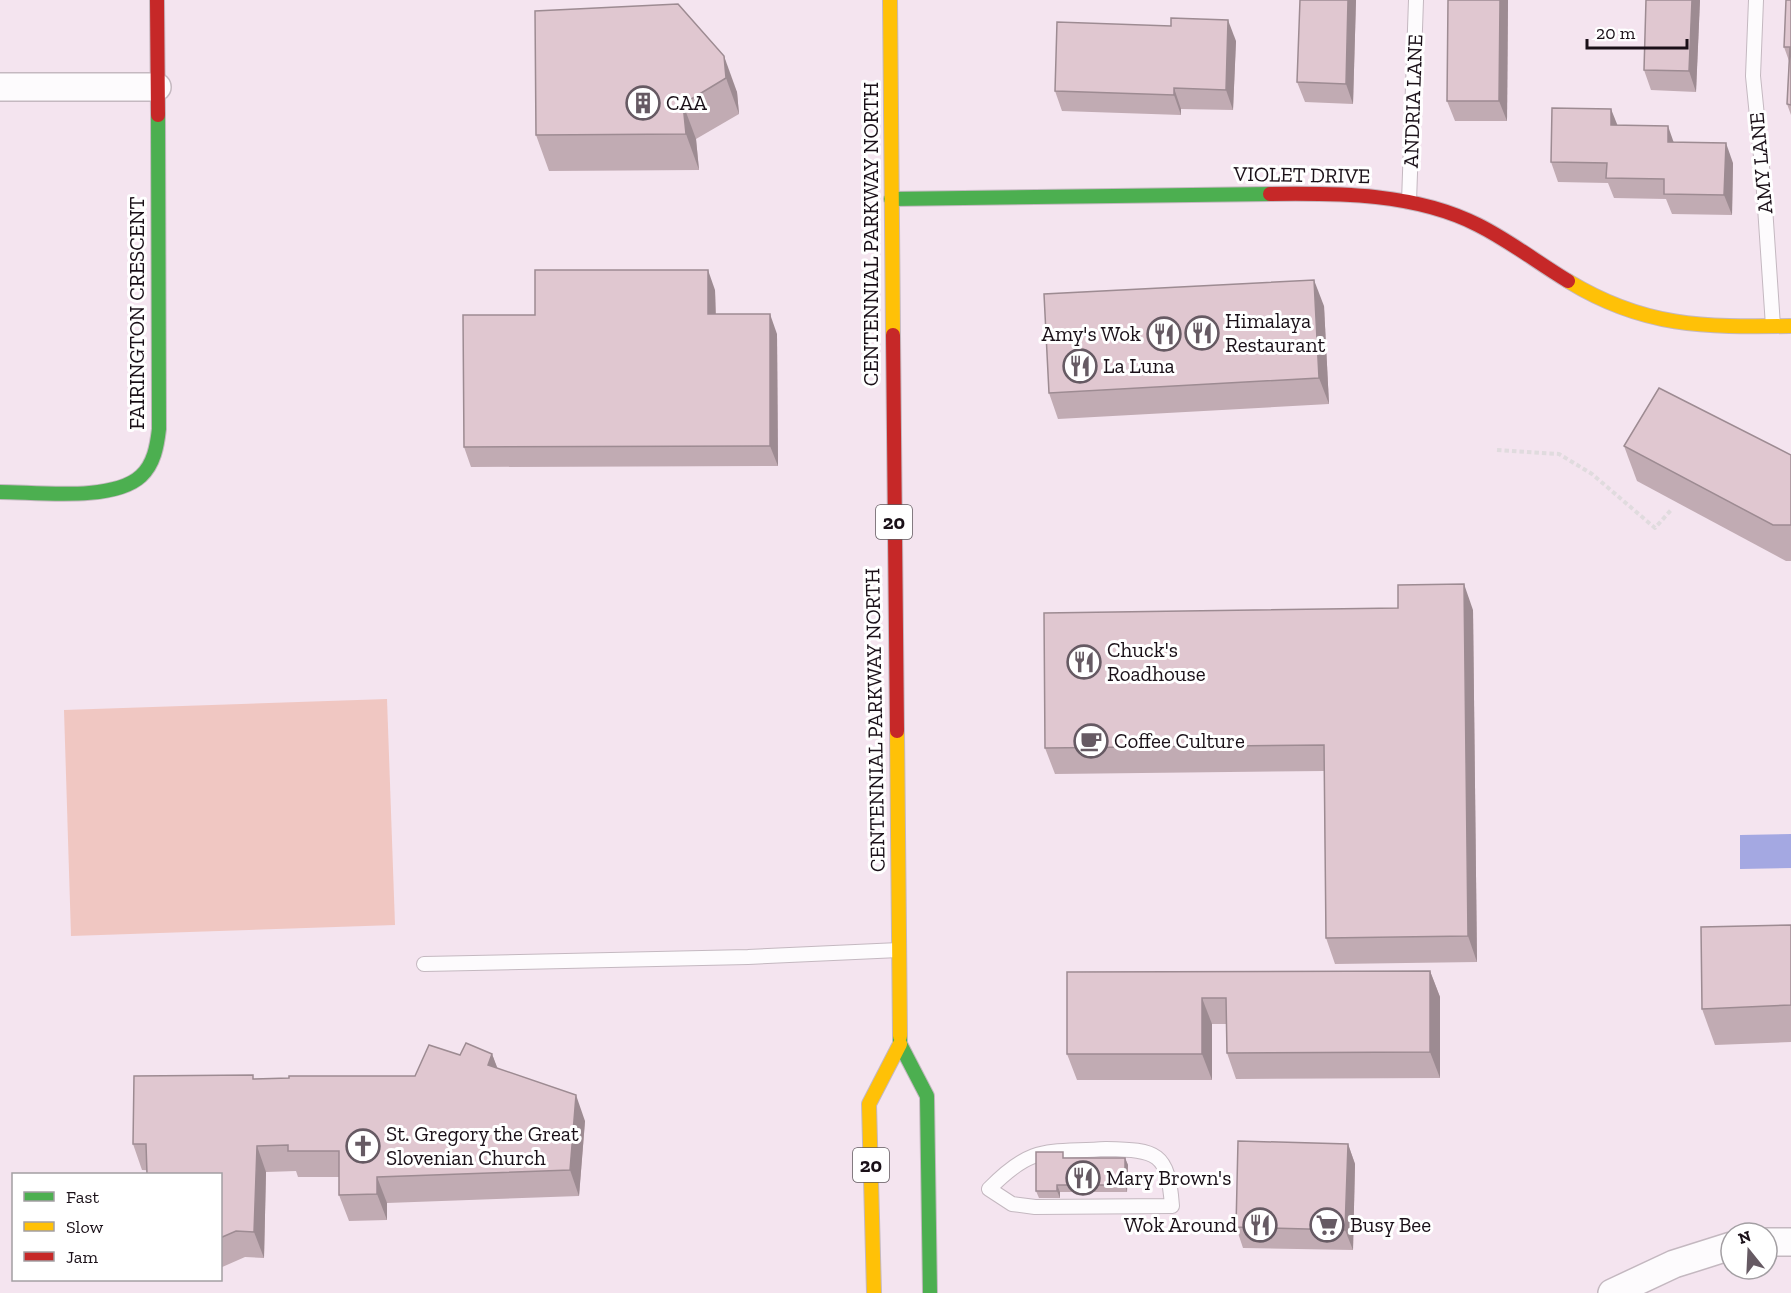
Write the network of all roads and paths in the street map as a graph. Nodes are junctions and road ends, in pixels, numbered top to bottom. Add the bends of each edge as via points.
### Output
1 (157, 0) edge
2 (890, 0) edge
3 (1416, 0) edge
4 (1756, 0) edge
5 (0, 87) edge
6 (157, 87) junction
7 (891, 199) junction
8 (1409, 202) junction
9 (1773, 326) junction
10 (1791, 326) edge
11 (1497, 450) dead end
12 (0, 492) edge
13 (1671, 510) edge
14 (899, 950) junction
15 (424, 964) dead end
16 (900, 1044) junction
17 (1172, 1206) joint
18 (1719, 1250) edge
19 (874, 1293) edge
20 (930, 1293) edge
21 (1611, 1293) edge

1 - 6 street, FAIRINGTON CRESCENT
2 - 7 street, CENTENNIAL PARKWAY NORTH / 20
3 - 8 lane, ANDRIA LANE
4 - 9 lane, AMY LANE via 1753,75
5 - 6 street
6 - 12 street, FAIRINGTON CRESCENT via 159,429 154,459 134,483 115,490
7 - 8 street, VIOLET DRIVE via 1354,193
7 - 14 street, CENTENNIAL PARKWAY NORTH / 20
8 - 9 street, VIOLET DRIVE via 1468,221 1577,287 1638,315 1715,328
9 - 10 street, VIOLET DRIVE
11 - 13 path via 1559,454 1592,474 1655,528
14 - 15 lane
14 - 16 street, CENTENNIAL PARKWAY NORTH / 20
16 - 19 street, CENTENNIAL PARKWAY NORTH / 20 via 869,1104
16 - 20 street, CENTENNIAL PARKWAY NORTH / 20 via 927,1096
17 - 17 lane via 1170,1174 1156,1157 1140,1150 1036,1153 1023,1158 989,1189 1012,1204 1035,1207
18 - 21 street via 1674,1264

